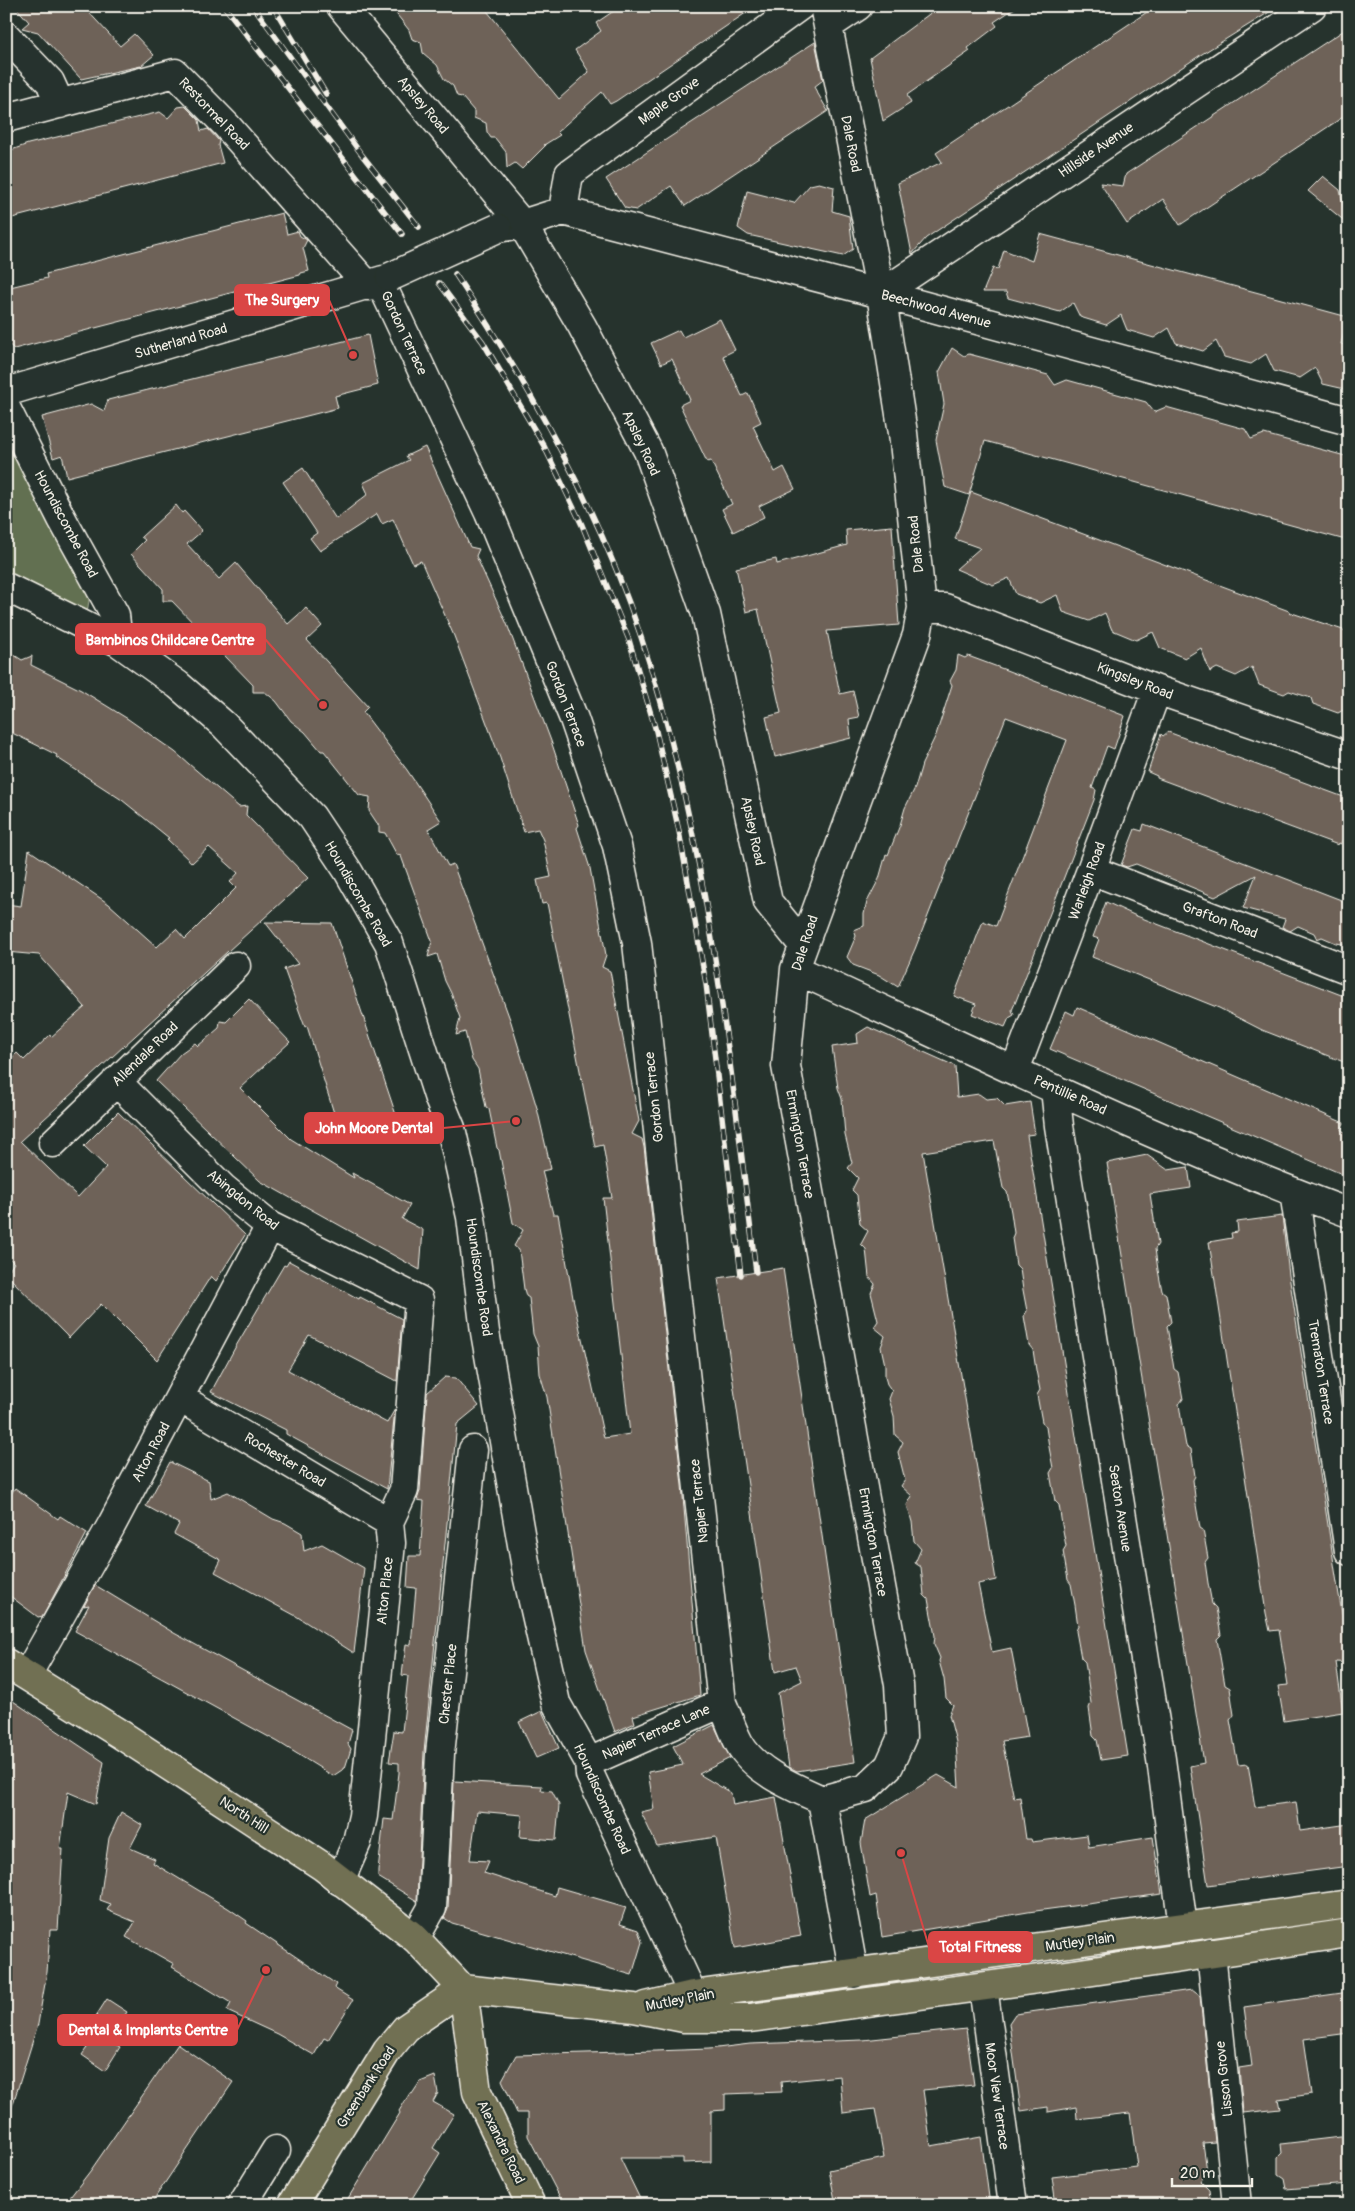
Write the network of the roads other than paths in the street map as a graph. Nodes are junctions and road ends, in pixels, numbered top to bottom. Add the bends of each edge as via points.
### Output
1 (341, 6) edge
2 (800, 6) edge
3 (858, 6) edge
4 (1312, 6) edge
5 (826, 16) edge
6 (6, 36) edge
7 (60, 104) junction
8 (6, 118) edge
9 (563, 211) junction
10 (510, 226) junction
11 (380, 282) junction
12 (881, 294) junction
13 (6, 392) edge
14 (6, 408) edge
15 (1349, 421) edge
16 (6, 587) edge
17 (922, 608) junction
18 (118, 642) junction
19 (1157, 690) junction
20 (1349, 756) edge
21 (1091, 870) junction
22 (799, 957) junction
23 (236, 966) dead end
24 (1349, 970) edge
25 (786, 1066) joint
26 (1015, 1070) junction
27 (116, 1081) junction
28 (1055, 1089) junction
29 (53, 1143) dead end
30 (660, 1154) joint
31 (1294, 1192) junction
32 (1349, 1213) edge
33 (270, 1226) junction
34 (419, 1300) joint
35 (180, 1398) junction
36 (473, 1450) dead end
37 (389, 1522) junction
38 (1349, 1551) edge
39 (17, 1669) edge
40 (722, 1703) junction
41 (589, 1762) junction
42 (822, 1800) junction
43 (340, 1882) junction
44 (1349, 1904) edge
45 (1183, 1927) junction
46 (421, 1929) junction
47 (1349, 1933) edge
48 (1211, 1953) junction
49 (854, 1974) junction
50 (983, 1987) junction
51 (463, 1990) junction
52 (693, 1995) junction
53 (634, 2008) junction
54 (276, 2150) dead end
55 (242, 2205) edge
56 (292, 2205) edge
57 (532, 2205) edge
58 (1013, 2205) edge
59 (1237, 2205) edge

1 - 10 street, Apsley Road
2 - 9 street, Maple Grove via 570,174
3 - 5 street
4 - 12 street, Hillside Avenue
5 - 12 street, Dale Road
6 - 7 street via 50,82
7 - 8 street, Restormel Road
7 - 11 street, Restormel Road via 175,73
9 - 10 street
9 - 12 street, Beechwood Avenue
10 - 11 street, Sutherland Road, bridge
10 - 22 street, Apsley Road via 582,326 648,451 706,614 768,902
11 - 13 street, Sutherland Road
11 - 30 street, Gordon Terrace via 489,513 574,719 618,846 637,943
12 - 15 street, Beechwood Avenue
12 - 17 street, Dale Road via 907,458
14 - 18 street, Houndiscombe Road via 115,615
16 - 18 street, Houndiscombe Road
17 - 19 street, Kingsley Road via 945,608
17 - 22 street, Dale Road via 917,635 886,704
18 - 41 street, Houndiscombe Road via 178,685 224,725 312,818 348,871 389,943 451,1128 471,1217 486,1332 523,1551 556,1703
19 - 20 street, Kingsley Road
19 - 21 street, Warleigh Road
21 - 24 street, Grafton Road
21 - 26 street, Warleigh Road
22 - 25 street, Dale Road
22 - 26 street, Pentillie Road
23 - 27 street, Allendale Road
25 - 42 street, Ermington Terrace via 900,1685 902,1737 889,1766 866,1788
26 - 28 street, Pentillie Road
27 - 29 street, Allendale Road
27 - 33 street, Abingdon Road via 223,1188
28 - 31 street, Pentillie Road
28 - 45 street, Seaton Avenue via 1161,1759
30 - 40 street, Napier Terrace
31 - 32 street, Pentillie Road
31 - 38 street, Trematon Terrace
33 - 34 street, Abingdon Road
33 - 35 street, Alton Road
34 - 37 street, Alton Place via 404,1490
35 - 37 street, Rochester Road
35 - 39 street, Alton Road via 107,1534
36 - 46 street, Chester Place via 440,1754 432,1908
37 - 43 street, Alton Place via 390,1543 363,1816 357,1842
39 - 43 main road, North Hill via 322,1866
40 - 41 street, Napier Terrace Lane
40 - 42 street, Napier Terrace via 740,1745 763,1770
41 - 52 street, Houndiscombe Road via 590,1775
42 - 49 street
43 - 46 main road, North Hill
44 - 45 main road, Mutley Plain
45 - 49 main road, Mutley Plain
46 - 51 main road, North Hill
47 - 48 main road, Mutley Plain
48 - 50 main road, Mutley Plain
48 - 59 street, Lisson Grove
49 - 52 main road, Mutley Plain
50 - 53 main road, Mutley Plain via 750,2018 684,2018
50 - 58 street, Moor View Terrace
51 - 53 main road, Mutley Plain
51 - 56 main road, Greenbank Road via 406,2028 387,2051
51 - 57 main road, Alexandra Road via 477,2092
52 - 53 main road, Mutley Plain
54 - 55 street

